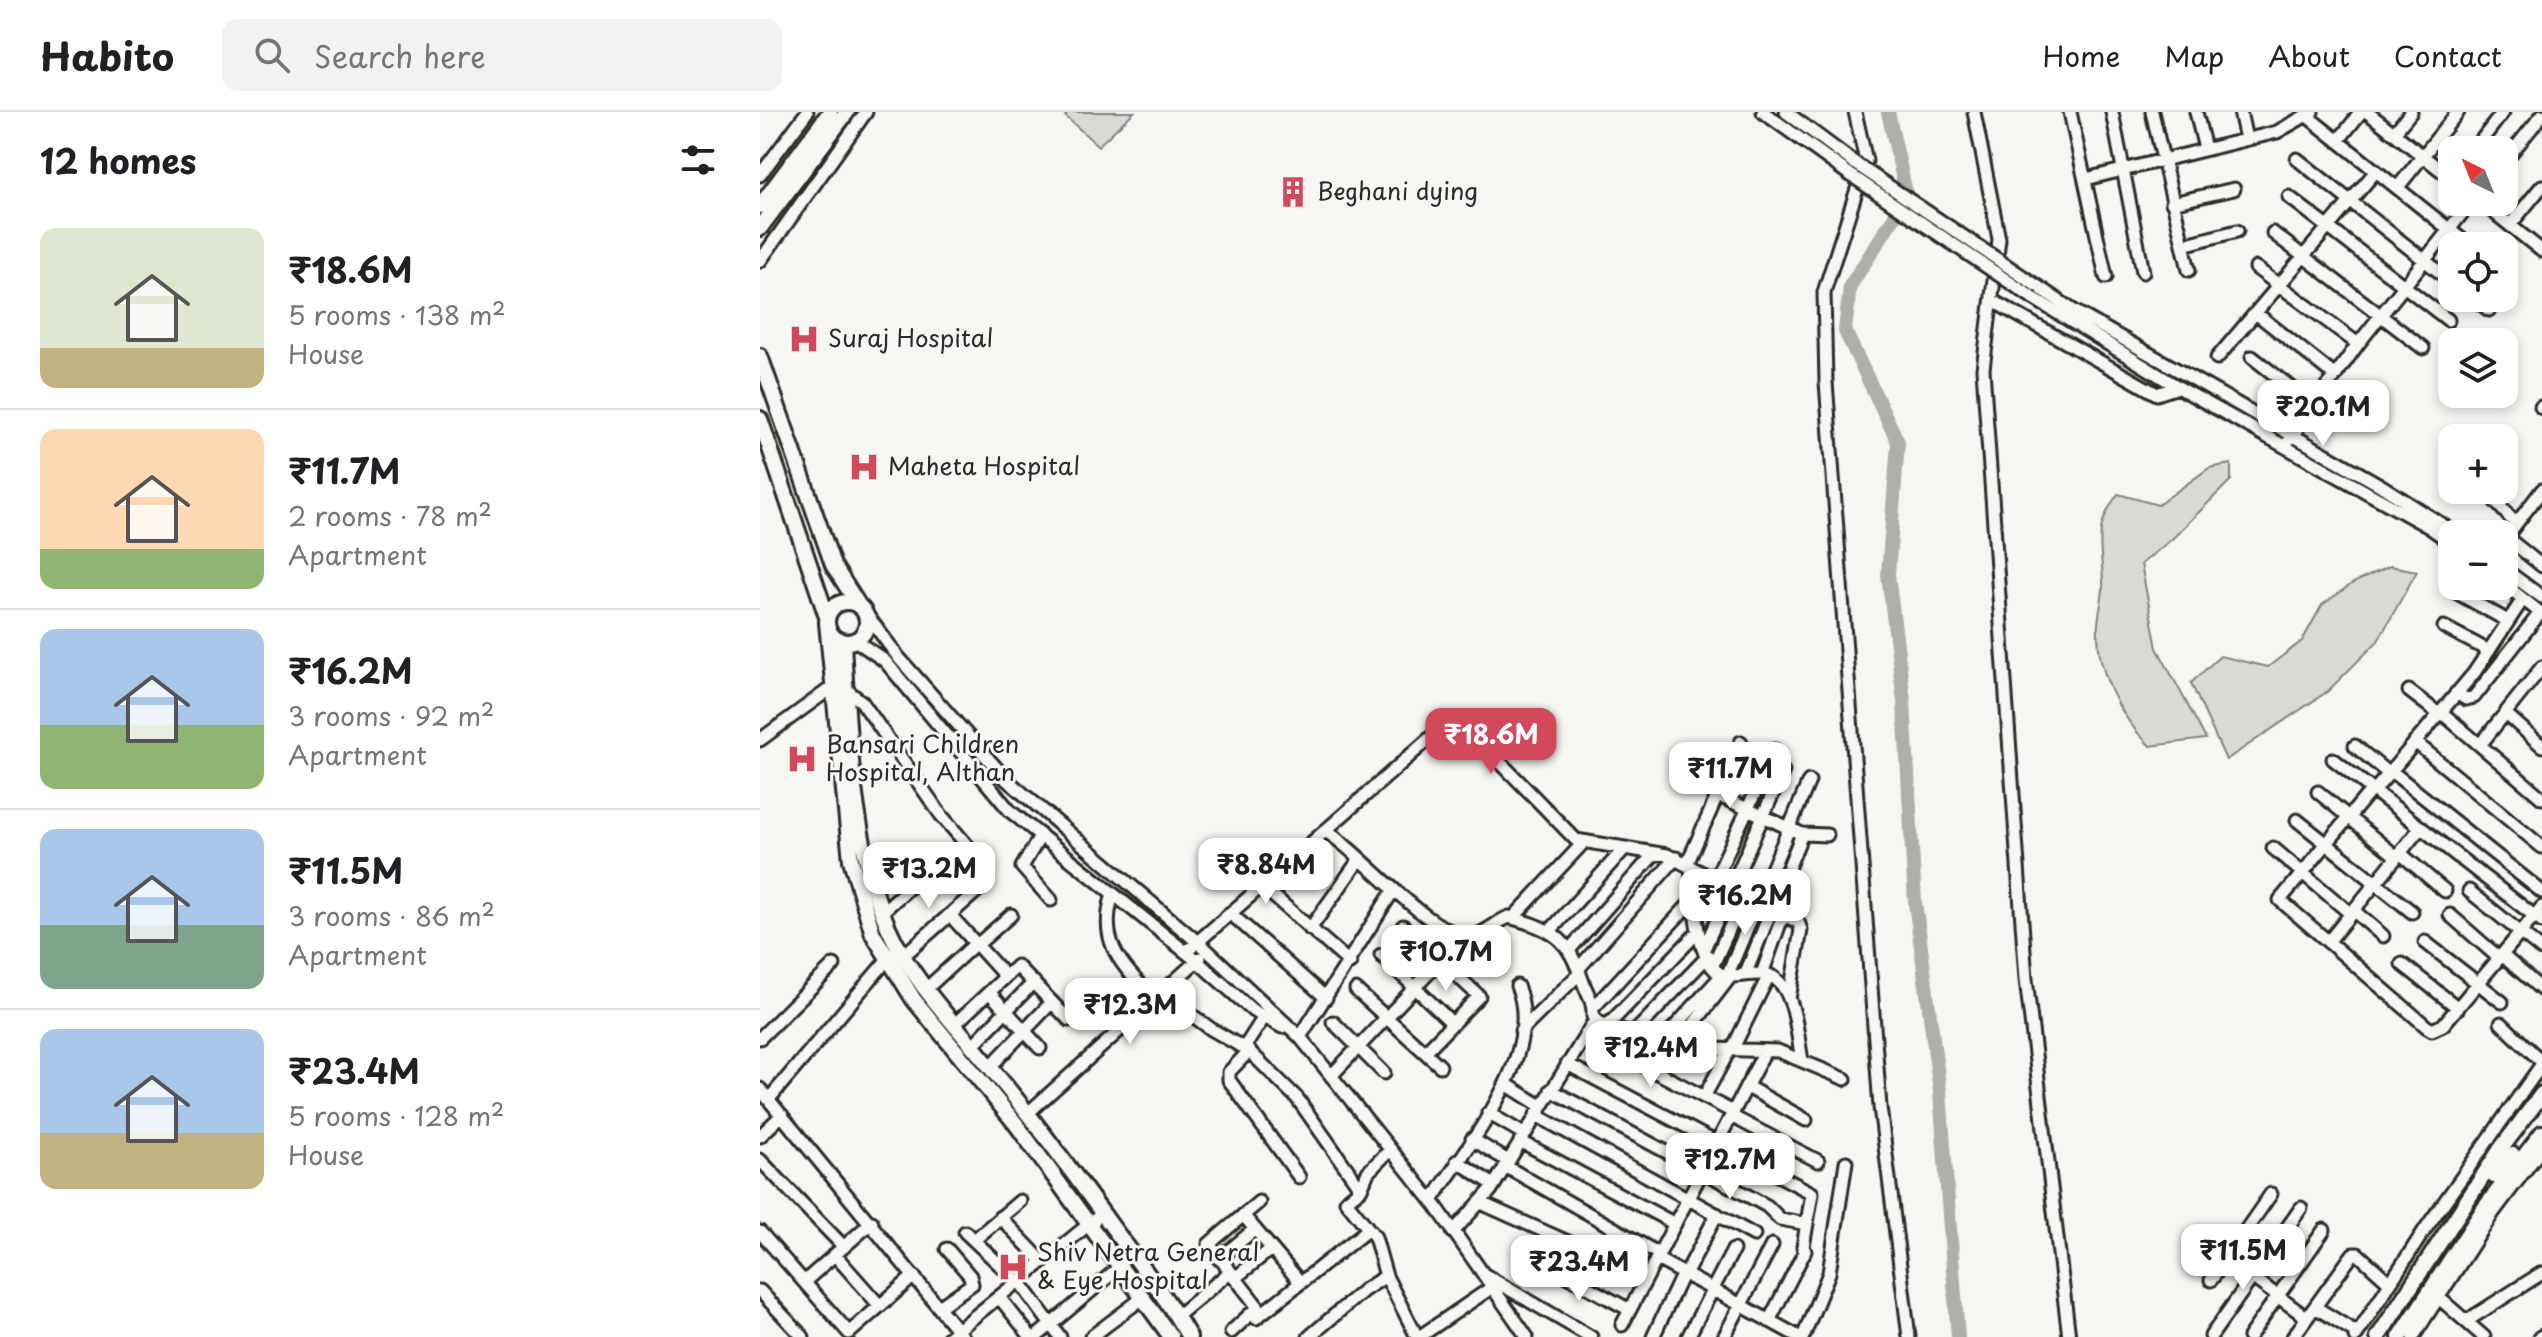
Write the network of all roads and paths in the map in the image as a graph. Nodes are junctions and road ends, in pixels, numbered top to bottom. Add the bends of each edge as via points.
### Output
1 (807, 112) edge
2 (830, 112) edge
3 (847, 112) edge
4 (866, 112) edge
5 (1763, 112) edge
6 (1786, 112) edge
7 (1855, 112) edge
8 (1974, 112) edge
9 (2070, 112) edge
10 (2112, 112) edge
11 (2152, 112) edge
12 (2196, 112) edge
13 (2240, 112) edge
14 (2364, 112) edge
15 (2411, 112) edge
16 (2458, 112) edge
17 (2503, 112) edge
18 (2309, 114) edge
19 (2539, 116) edge
20 (2394, 133) junction
21 (2485, 136) edge
22 (2246, 139) junction
23 (2338, 141) junction
24 (2518, 144) edge
25 (2205, 149) junction
26 (2423, 157) junction
27 (2163, 159) junction
28 (2297, 159) dead end
29 (2438, 168) edge
30 (1852, 169) junction
31 (2123, 169) junction
32 (2376, 171) junction
33 (760, 175) edge
34 (2086, 179) junction
35 (2542, 186) edge
36 (2398, 187) junction
37 (2234, 189) dead end
38 (2289, 197) dead end
39 (2350, 202) junction
40 (2172, 203) junction
41 (760, 206) edge
42 (2460, 216) edge
43 (2499, 216) edge
44 (2510, 225) junction
45 (760, 228) edge
46 (2329, 228) junction
47 (2449, 229) junction
48 (2237, 231) dead end
49 (2453, 232) edge
50 (2273, 233) dead end
51 (2183, 245) junction
52 (2542, 250) edge
53 (2305, 259) junction
54 (760, 261) edge
55 (2424, 261) junction
56 (2256, 268) dead end
57 (2189, 270) dead end
58 (2143, 272) dead end
59 (2438, 272) edge
60 (2106, 277) dead end
61 (2404, 286) junction
62 (2280, 288) junction
63 (2035, 292) junction
64 (1993, 301) junction
65 (2257, 314) junction
66 (2381, 315) junction
67 (2448, 320) dead end
68 (2358, 344) junction
69 (2423, 348) dead end
70 (760, 356) edge
71 (2252, 357) dead end
72 (2217, 358) dead end
73 (2334, 375) junction
74 (2180, 388) junction
75 (2199, 390) junction
76 (2312, 404) junction
77 (760, 419) edge
78 (2292, 436) junction
79 (2284, 447) junction
80 (2542, 490) edge
81 (2498, 504) edge
82 (2512, 520) edge
83 (2517, 520) edge
84 (2438, 527) joint
85 (2518, 548) edge
86 (2542, 566) edge
87 (2518, 579) edge
88 (2518, 595) edge
89 (2542, 597) edge
90 (2523, 599) junction
91 (2470, 600) edge
92 (862, 608) junction
93 (2541, 613) edge
94 (827, 620) junction
95 (2508, 621) junction
96 (2444, 627) dead end
97 (849, 640) junction
98 (2489, 651) junction
99 (2542, 667) edge
100 (839, 684) junction
101 (2409, 691) dead end
102 (2456, 693) junction
103 (2440, 713) junction
104 (2505, 713) junction
105 (760, 740) edge
106 (1741, 742) dead end
107 (2415, 742) junction
108 (2480, 745) junction
109 (2355, 746) dead end
110 (2542, 746) edge
111 (1775, 750) dead end
112 (2333, 759) dead end
113 (1783, 771) dead end
114 (2390, 772) junction
115 (1809, 781) dead end
116 (2373, 790) junction
117 (2318, 792) dead end
118 (1717, 795) junction
119 (2542, 798) edge
120 (1747, 809) junction
121 (1763, 816) junction
122 (2349, 817) junction
123 (2297, 820) dead end
124 (2421, 827) junction
125 (1789, 828) junction
126 (1325, 831) junction
127 (1802, 834) junction
128 (1041, 835) junction
129 (1827, 835) dead end
130 (1584, 842) junction
131 (2325, 845) junction
132 (2542, 847) edge
133 (1625, 848) junction
134 (2273, 848) dead end
135 (972, 851) dead end
136 (1655, 853) junction
137 (2398, 855) junction
138 (1359, 860) junction
139 (1685, 863) junction
140 (932, 867) dead end
141 (2303, 873) junction
142 (1715, 879) junction
143 (2374, 885) junction
144 (1262, 886) junction
145 (1730, 887) junction
146 (978, 890) dead end
147 (1393, 891) junction
148 (2445, 891) dead end
149 (2469, 891) dead end
150 (2542, 892) edge
151 (1113, 894) junction
152 (1745, 894) junction
153 (1051, 900) dead end
154 (1693, 900) junction
155 (1757, 901) junction
156 (1771, 909) junction
157 (882, 912) junction
158 (2412, 912) dead end
159 (1230, 913) junction
160 (2353, 913) junction
161 (950, 915) junction
162 (1011, 915) dead end
163 (1783, 915) junction
164 (2450, 915) dead end
165 (2540, 915) edge
166 (1513, 918) junction
167 (1403, 926) dead end
168 (1310, 929) junction
169 (1550, 931) junction
170 (2521, 932) junction
171 (1697, 933) junction
172 (2383, 936) dead end
173 (1197, 942) junction
174 (2328, 942) junction
175 (2425, 942) dead end
176 (976, 944) junction
177 (1570, 949) junction
178 (2542, 950) edge
179 (1208, 951) junction
180 (900, 952) junction
181 (1186, 952) junction
182 (1381, 955) dead end
183 (1708, 956) junction
184 (2500, 957) junction
185 (1442, 959) junction
186 (886, 960) junction
187 (1197, 961) junction
188 (1350, 963) junction
189 (2402, 964) dead end
190 (834, 965) dead end
191 (1580, 970) junction
192 (1765, 974) junction
193 (1726, 975) junction
194 (1745, 975) junction
195 (1005, 976) junction
196 (1034, 982) junction
197 (2478, 983) junction
198 (1517, 986) dead end
199 (1415, 988) junction
200 (926, 989) junction
201 (1356, 990) dead end
202 (2542, 990) edge
203 (989, 992) junction
204 (1159, 998) junction
205 (1326, 998) junction
206 (1789, 999) junction
207 (1052, 1002) junction
208 (2502, 1002) dead end
209 (1594, 1007) junction
210 (2458, 1008) junction
211 (1005, 1010) junction
212 (1264, 1017) junction
213 (1387, 1017) junction
214 (1069, 1020) dead end
215 (1595, 1020) junction
216 (1333, 1022) dead end
217 (2501, 1023) dead end
218 (955, 1024) junction
219 (1453, 1024) junction
220 (1607, 1026) junction
221 (1023, 1029) junction
222 (1521, 1031) junction
223 (1634, 1033) junction
224 (1585, 1035) junction
225 (1300, 1037) junction
226 (760, 1038) edge
227 (1660, 1043) junction
228 (973, 1045) junction
229 (1359, 1046) junction
230 (1676, 1047) junction
231 (1040, 1048) dead end
232 (1246, 1050) junction
233 (1731, 1050) junction
234 (1765, 1051) junction
235 (1425, 1052) junction
236 (1802, 1060) junction
237 (2542, 1063) edge
238 (1567, 1064) junction
239 (1440, 1066) dead end
240 (990, 1067) junction
241 (1384, 1073) dead end
242 (1331, 1076) junction
243 (1845, 1079) dead end
244 (1506, 1084) junction
245 (1746, 1086) junction
246 (760, 1089) edge
247 (1551, 1090) junction
248 (2542, 1094) edge
249 (1704, 1097) junction
250 (769, 1099) junction
251 (2542, 1107) edge
252 (1539, 1110) junction
253 (1028, 1113) junction
254 (1488, 1113) junction
255 (1732, 1114) junction
256 (782, 1115) junction
257 (1806, 1120) dead end
258 (2542, 1121) edge
259 (2542, 1133) edge
260 (760, 1136) edge
261 (1522, 1138) junction
262 (1472, 1139) junction
263 (1717, 1142) junction
264 (2542, 1148) edge
265 (1389, 1151) junction
266 (760, 1160) edge
267 (1457, 1161) junction
268 (1818, 1161) dead end
269 (1846, 1162) dead end
270 (1507, 1164) junction
271 (1702, 1171) junction
272 (2494, 1176) junction
273 (1299, 1177) dead end
274 (1494, 1185) junction
275 (1361, 1189) junction
276 (2271, 1194) dead end
277 (1688, 1198) junction
278 (1020, 1201) dead end
279 (1432, 1201) junction
280 (1259, 1202) dead end
281 (1481, 1203) junction
282 (2301, 1208) dead end
283 (1103, 1213) junction
284 (1717, 1214) junction
285 (1243, 1215) junction
286 (1000, 1217) junction
287 (872, 1222) junction
288 (1090, 1223) junction
289 (1675, 1224) junction
290 (1807, 1224) junction
291 (1255, 1229) junction
292 (2324, 1230) dead end
293 (1366, 1231) junction
294 (760, 1232) edge
295 (1453, 1232) junction
296 (1754, 1235) dead end
297 (2201, 1239) dead end
298 (1772, 1245) dead end
299 (947, 1249) dead end
300 (1271, 1249) junction
301 (1733, 1250) dead end
302 (839, 1251) junction
303 (1658, 1256) junction
304 (1219, 1259) junction
305 (2226, 1259) junction
306 (1043, 1262) junction
307 (1545, 1264) dead end
308 (1121, 1266) junction
309 (1481, 1273) junction
310 (2542, 1273) edge
311 (1684, 1274) junction
312 (1232, 1275) junction
313 (914, 1276) junction
314 (1386, 1276) junction
315 (2253, 1277) junction
316 (2211, 1280) dead end
317 (805, 1281) junction
318 (1018, 1282) junction
319 (1300, 1282) junction
320 (1644, 1283) junction
321 (2390, 1283) junction
322 (1491, 1288) junction
323 (1714, 1290) junction
324 (761, 1294) edge
325 (2278, 1296) junction
326 (999, 1297) junction
327 (1144, 1297) junction
328 (2438, 1297) junction
329 (880, 1306) junction
330 (1741, 1306) junction
331 (939, 1307) junction
332 (2315, 1307) junction
333 (1630, 1310) junction
334 (1177, 1316) junction
335 (2307, 1318) junction
336 (2468, 1320) junction
337 (1769, 1321) junction
338 (1622, 1325) dead end
339 (1051, 1326) junction
340 (1781, 1328) junction
341 (1164, 1334) edge
342 (1232, 1334) edge
343 (957, 1335) edge
344 (2356, 1335) edge
345 (2211, 1336) edge
346 (803, 1337) edge
347 (1034, 1337) edge
348 (1060, 1337) edge
349 (1091, 1337) edge
350 (1189, 1337) edge
351 (1309, 1337) edge
352 (1418, 1337) edge
353 (1527, 1337) edge
354 (1591, 1337) edge
355 (1653, 1337) edge
356 (1688, 1337) edge
357 (1724, 1337) edge
358 (1771, 1337) edge
359 (1801, 1337) edge
360 (1909, 1337) edge
361 (2069, 1337) edge
362 (2249, 1337) edge
363 (2293, 1337) edge
364 (2378, 1337) edge
365 (2389, 1337) edge
366 (2400, 1337) edge
367 (2413, 1337) edge
368 (2484, 1337) edge

1 - 33 street
2 - 41 main road
3 - 45 main road
4 - 54 street
5 - 30 street
6 - 30 street
7 - 360 street via 1866,161 1824,292 1826,382 1880,1107
8 - 64 street via 1998,231
9 - 34 street
10 - 31 street
11 - 27 street
12 - 25 street
13 - 22 street
14 - 20 street
14 - 23 street
15 - 20 street
16 - 26 street
17 - 21 street
18 - 22 street via 2281,130
18 - 23 street
19 - 24 street
20 - 26 street
22 - 25 street
23 - 32 street
25 - 27 street
26 - 29 street
26 - 36 street
27 - 31 street
27 - 40 street
28 - 39 street
30 - 63 street, bridge
31 - 34 street
31 - 58 street
32 - 36 street
32 - 39 street
34 - 60 street
35 - 44 street
36 - 47 street
37 - 40 street
38 - 46 street
39 - 46 street
39 - 55 street
40 - 51 street
42 - 47 street
43 - 44 street
44 - 52 street
46 - 53 street
46 - 61 street
47 - 49 street
47 - 55 street
48 - 51 street
50 - 53 street
51 - 57 street
53 - 62 street
53 - 66 street
55 - 59 street
55 - 61 street
56 - 62 street
61 - 66 street
61 - 67 street
62 - 65 street
62 - 68 street
63 - 74 street
63 - 75 street via 2188,377
64 - 74 street via 2157,394
64 - 361 street via 1983,369 2026,979
65 - 72 street
65 - 73 street
66 - 68 street
66 - 69 street
68 - 73 street
70 - 92 main road via 833,565
71 - 76 street
73 - 76 street
74 - 75 street
75 - 78 street
75 - 79 street
76 - 78 street
77 - 94 main road
78 - 79 street
78 - 84 street
79 - 84 street
80 - 83 street
81 - 82 street
85 - 86 street
87 - 89 street
88 - 90 street
90 - 93 street
90 - 95 street
91 - 95 street
92 - 94 main road via 840,603
92 - 97 main road via 867,624
92 - 173 street via 1007,780
93 - 102 street via 2474,697
94 - 97 main road via 832,635
94 - 100 main road
95 - 98 street
96 - 98 street
97 - 100 main road
97 - 128 street via 885,661 1010,811
98 - 102 street
99 - 104 street
100 - 105 street
100 - 135 street via 862,702
100 - 157 main road via 867,856
100 - 186 main road via 851,860 868,922
101 - 103 street
102 - 103 street
103 - 107 street
103 - 108 street
104 - 108 street
104 - 110 street
106 - 118 street
107 - 114 street
107 - 132 street
108 - 119 street
109 - 114 street
111 - 120 street
112 - 116 street
113 - 121 street
114 - 116 street
114 - 150 street
115 - 125 street
116 - 122 street
116 - 124 street
117 - 122 street
118 - 120 street
118 - 139 street
120 - 121 street
120 - 142 street
121 - 125 street
121 - 145 street
122 - 131 street
122 - 137 street
123 - 131 street
124 - 137 street
124 - 165 street
125 - 127 street
125 - 155 street
126 - 130 street via 1454,722 1469,728 1576,840
126 - 138 street
126 - 144 street
127 - 129 street
127 - 156 street
128 - 151 street
128 - 153 street via 1022,867
130 - 133 street
130 - 166 street
131 - 141 street
131 - 143 street
133 - 136 street
133 - 169 street
134 - 141 street
136 - 139 street
136 - 177 street
137 - 143 street
137 - 148 street
138 - 147 street
138 - 168 street
139 - 142 street
139 - 154 street
139 - 191 street
140 - 157 street
141 - 160 street
141 - 174 street via 2280,900
142 - 145 street
143 - 158 street
143 - 160 street
144 - 159 street
144 - 168 street
145 - 152 street
145 - 183 street
146 - 161 street
147 - 166 street via 1463,936
147 - 188 street
149 - 170 street
151 - 181 street
151 - 204 street via 1105,921 1113,950
152 - 155 street
152 - 183 street
154 - 171 street
154 - 209 street
155 - 156 street
155 - 193 street
156 - 163 street
156 - 194 street
157 - 180 main road
159 - 173 street
159 - 205 street
160 - 172 street
160 - 174 street
161 - 176 street
161 - 180 street
162 - 176 street
163 - 192 street
163 - 206 street via 1801,927
164 - 184 street
165 - 170 street
166 - 169 street
167 - 185 street
168 - 188 street
169 - 177 street
170 - 178 street
170 - 184 street
171 - 183 street
171 - 220 street
173 - 179 street
173 - 181 street
174 - 210 street via 2432,1030
175 - 197 street
176 - 195 street
176 - 200 street
177 - 191 street
179 - 187 street
179 - 225 street
180 - 186 street
180 - 200 main road
181 - 187 street
182 - 199 street
183 - 193 street
183 - 223 street
184 - 197 street
184 - 202 street
185 - 199 street
185 - 219 street via 1479,996
186 - 250 street
186 - 288 main road
187 - 204 street
187 - 212 street
188 - 205 street
189 - 210 street
190 - 226 street
191 - 209 street
191 - 222 street
192 - 194 street
192 - 206 street via 1779,981
192 - 233 street
193 - 194 street
193 - 227 street
193 - 230 street
195 - 196 street via 1020,967
195 - 203 street
196 - 207 street
196 - 211 street
197 - 208 street
197 - 210 street
198 - 222 street
199 - 213 street
199 - 219 street
200 - 218 main road
201 - 213 street
203 - 211 street
203 - 218 street
204 - 232 street
204 - 253 street
205 - 225 street
206 - 236 street
207 - 214 street
207 - 221 street
209 - 215 street
211 - 221 street
211 - 228 street
212 - 225 street
212 - 232 street
213 - 229 street
213 - 235 street
215 - 220 street
215 - 224 street
216 - 229 street
217 - 237 street
218 - 228 main road
219 - 235 street
220 - 223 street
221 - 231 street
221 - 240 street
222 - 244 street
223 - 227 street
224 - 238 street
224 - 249 street
225 - 242 street
227 - 230 street
228 - 240 main road
229 - 241 street
229 - 242 street
230 - 233 street
232 - 273 street via 1229,1080
232 - 275 street via 1297,1098
233 - 234 street
233 - 249 street
234 - 236 street
234 - 245 street
235 - 239 street
236 - 243 street
237 - 321 street
238 - 247 street
238 - 263 street
240 - 253 main road
242 - 265 street
244 - 252 street
244 - 254 street
245 - 255 street
245 - 257 street
246 - 250 street
247 - 252 street
247 - 271 street
248 - 364 main road
249 - 255 street
250 - 256 street
251 - 272 main road
252 - 261 street
252 - 277 street
253 - 283 main road
254 - 261 street
254 - 262 street
255 - 263 street
255 - 268 street
256 - 260 street
256 - 287 street
258 - 272 main road
259 - 366 main road via 2483,1210
261 - 270 street
261 - 289 street
262 - 267 street
262 - 270 street
263 - 271 street
263 - 290 street via 1812,1193
264 - 328 street
265 - 275 street via 1368,1172
265 - 279 street
266 - 302 street
267 - 274 street
267 - 279 street
269 - 359 street via 1829,1273
270 - 274 street
270 - 303 street
271 - 277 street
271 - 290 street via 1767,1206 1780,1219
272 - 365 main road
274 - 281 street
275 - 293 street via 1346,1201
276 - 305 street
277 - 284 street
277 - 289 street
278 - 286 street
279 - 295 street
280 - 285 street
281 - 295 street
281 - 320 street
282 - 315 street
283 - 288 street
283 - 334 main road
284 - 296 street
284 - 311 street
285 - 291 street
285 - 304 street via 1209,1242
286 - 306 street
286 - 318 street via 970,1236
287 - 302 street
287 - 313 street
288 - 306 street
288 - 308 main road
289 - 303 street
290 - 337 street via 1805,1251
291 - 300 street
291 - 304 street
292 - 325 street
293 - 314 street via 1375,1237
293 - 319 street
294 - 317 street
295 - 309 street
297 - 305 street
298 - 330 street
299 - 331 street via 972,1284
300 - 312 street
300 - 319 street
301 - 323 street
302 - 317 street
302 - 329 street
303 - 311 street
303 - 320 street
304 - 312 street
305 - 315 street
305 - 316 street
306 - 318 street
307 - 333 street
308 - 327 main road
308 - 339 street
309 - 322 street
309 - 354 street
310 - 336 street
311 - 323 street
311 - 355 street
312 - 334 street
312 - 342 street via 1258,1307
313 - 329 street
313 - 331 street
314 - 351 street
314 - 352 street
315 - 325 street
315 - 345 street
317 - 329 street via 849,1333
318 - 326 street
318 - 339 street
319 - 342 street
320 - 333 street
321 - 332 street via 2353,1254
321 - 344 street
322 - 352 street
322 - 353 street
323 - 330 street
323 - 356 street
324 - 346 street
325 - 335 street
325 - 362 street
326 - 343 street
326 - 347 street
327 - 341 main road
327 - 349 street
328 - 336 street
328 - 367 street
330 - 337 street
330 - 357 street
331 - 343 street
332 - 335 street
332 - 344 street
333 - 338 street
334 - 350 main road
335 - 363 street
336 - 368 street
337 - 340 street
339 - 347 street
339 - 348 street
340 - 358 street
340 - 359 street

